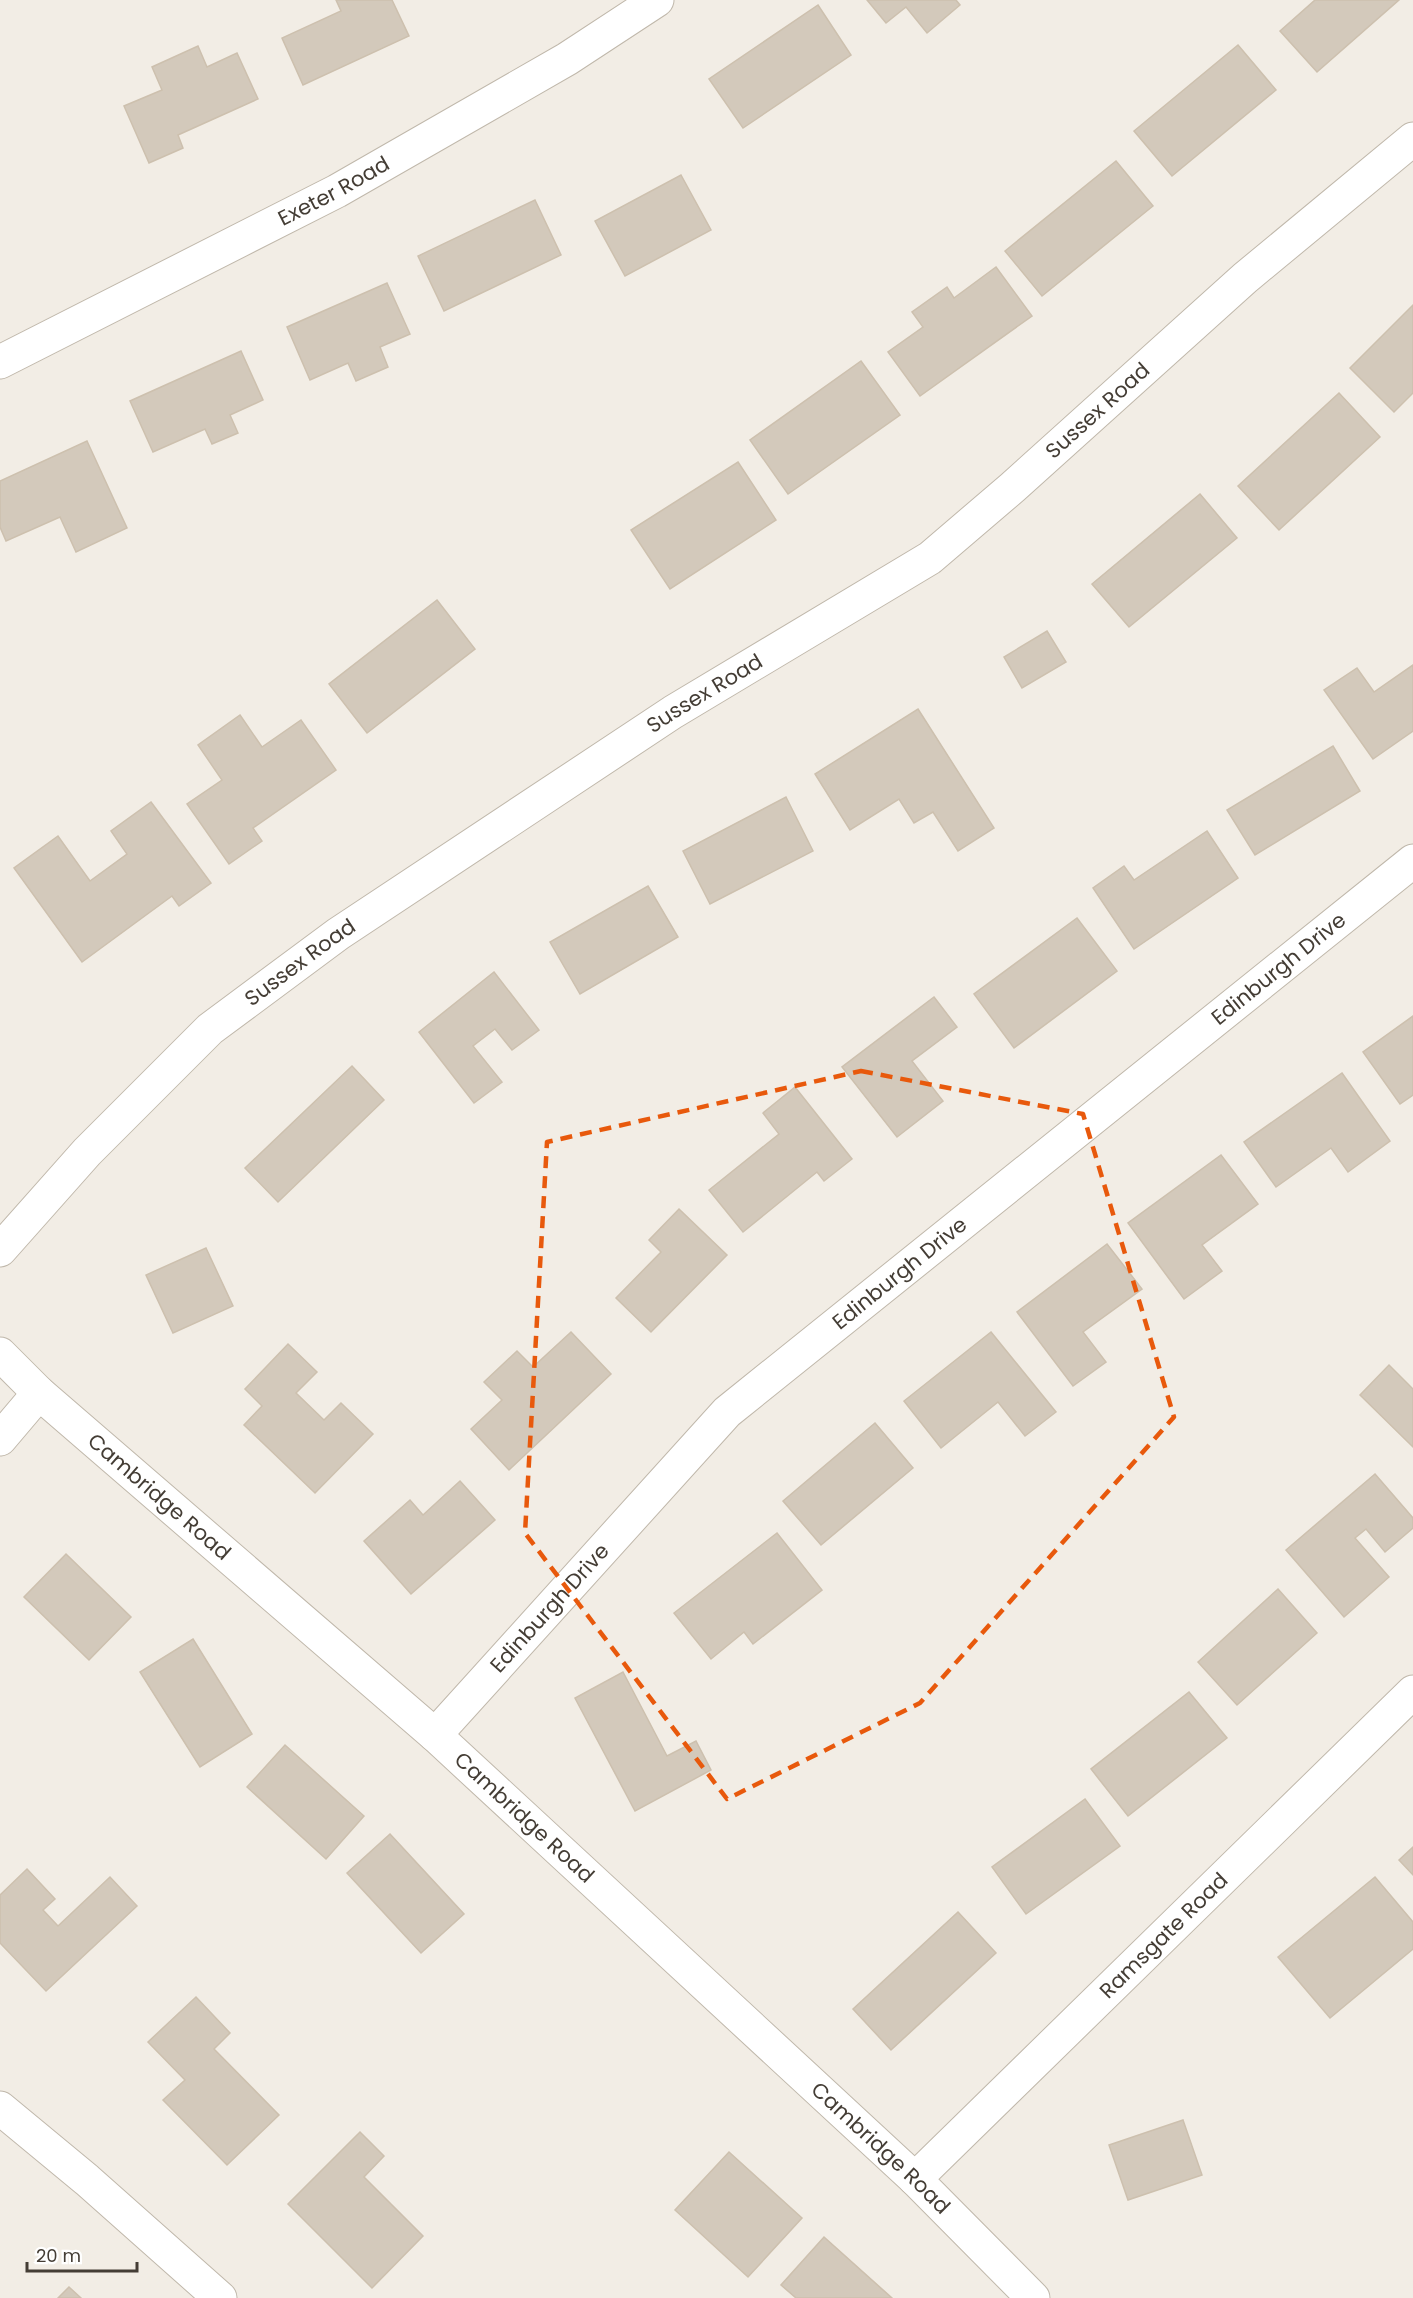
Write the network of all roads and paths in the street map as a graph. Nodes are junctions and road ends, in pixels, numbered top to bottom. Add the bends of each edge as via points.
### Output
1 (657, 0) edge
2 (1413, 139) edge
3 (0, 362) edge
4 (1413, 861) edge
5 (0, 1250) edge
6 (0, 1354) edge
7 (39, 1393) junction
8 (0, 1439) edge
9 (1413, 1692) edge
10 (435, 1736) junction
11 (0, 2108) edge
12 (915, 2179) junction
13 (220, 2298) edge
14 (1033, 2298) edge

1 - 3 street, Exeter Road via 567,59 337,191
2 - 5 street, Sussex Road via 1245,278 930,558 673,712 338,934 210,1029 87,1152
4 - 10 street, Edinburgh Drive via 727,1412
6 - 7 street, Cambridge Road
7 - 8 street
7 - 10 street, Cambridge Road
9 - 12 street, Ramsgate Road
10 - 12 street, Cambridge Road
11 - 13 street
12 - 14 street, Cambridge Road

